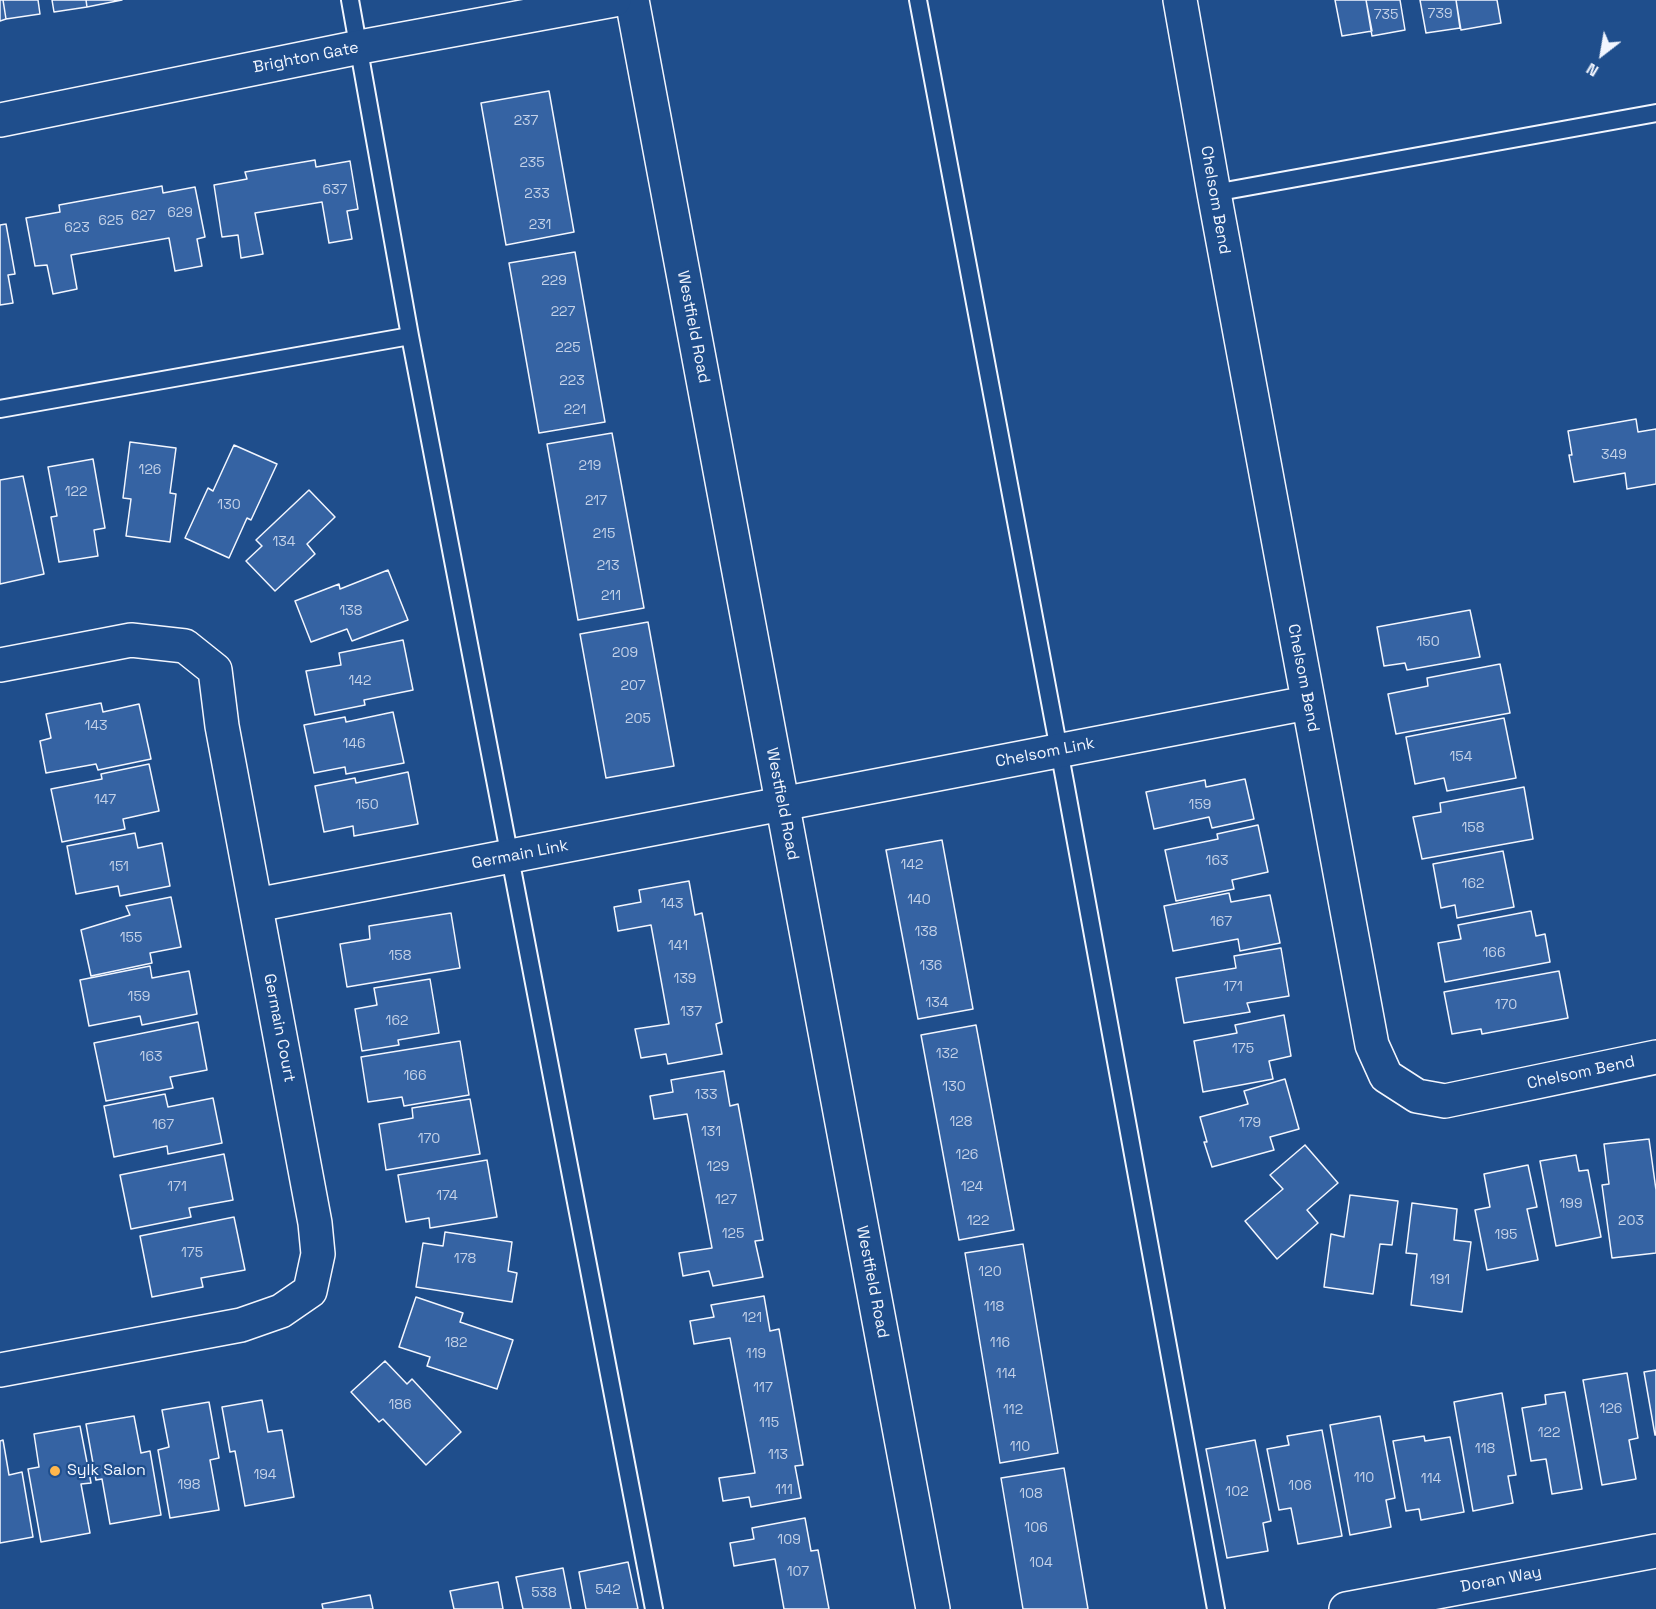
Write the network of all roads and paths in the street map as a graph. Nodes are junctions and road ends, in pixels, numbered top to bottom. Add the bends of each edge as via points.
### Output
1 (350, 0) edge
2 (614, 0) edge
3 (632, 0) edge
4 (918, 0) edge
5 (1180, 0) edge
6 (360, 47) junction
7 (1656, 112) edge
8 (0, 120) edge
9 (1214, 193) junction
10 (410, 336) junction
11 (0, 409) edge
12 (0, 665) edge
13 (1307, 703) junction
14 (1059, 751) junction
15 (783, 803) junction
16 (511, 857) junction
17 (256, 905) junction
18 (1656, 1058) edge
19 (0, 1370) edge
20 (1656, 1551) edge
21 (654, 1609) edge
22 (933, 1609) edge
23 (1216, 1609) edge
24 (1346, 1609) edge

1 - 6 lane
2 - 6 street, Brighton Gate
3 - 15 street, Westfield Road
4 - 14 lane
5 - 9 street, Chelsom Bend
6 - 8 street, Brighton Gate
6 - 10 lane
7 - 9 lane
9 - 13 street, Chelsom Bend
10 - 11 lane
10 - 16 lane
12 - 17 street, Germain Court via 131,640 185,646 215,670
13 - 14 street, Chelsom Link
13 - 18 street, Chelsom Bend via 1372,1045 1386,1076 1417,1096 1445,1101
14 - 15 street, Chelsom Link
14 - 23 lane
15 - 16 street, Germain Link
15 - 22 street, Westfield Road
16 - 17 street, Germain Link
16 - 21 lane
17 - 19 street, Germain Court via 315,1222 318,1254 310,1291 281,1311 241,1325
20 - 24 street, Doran Way

